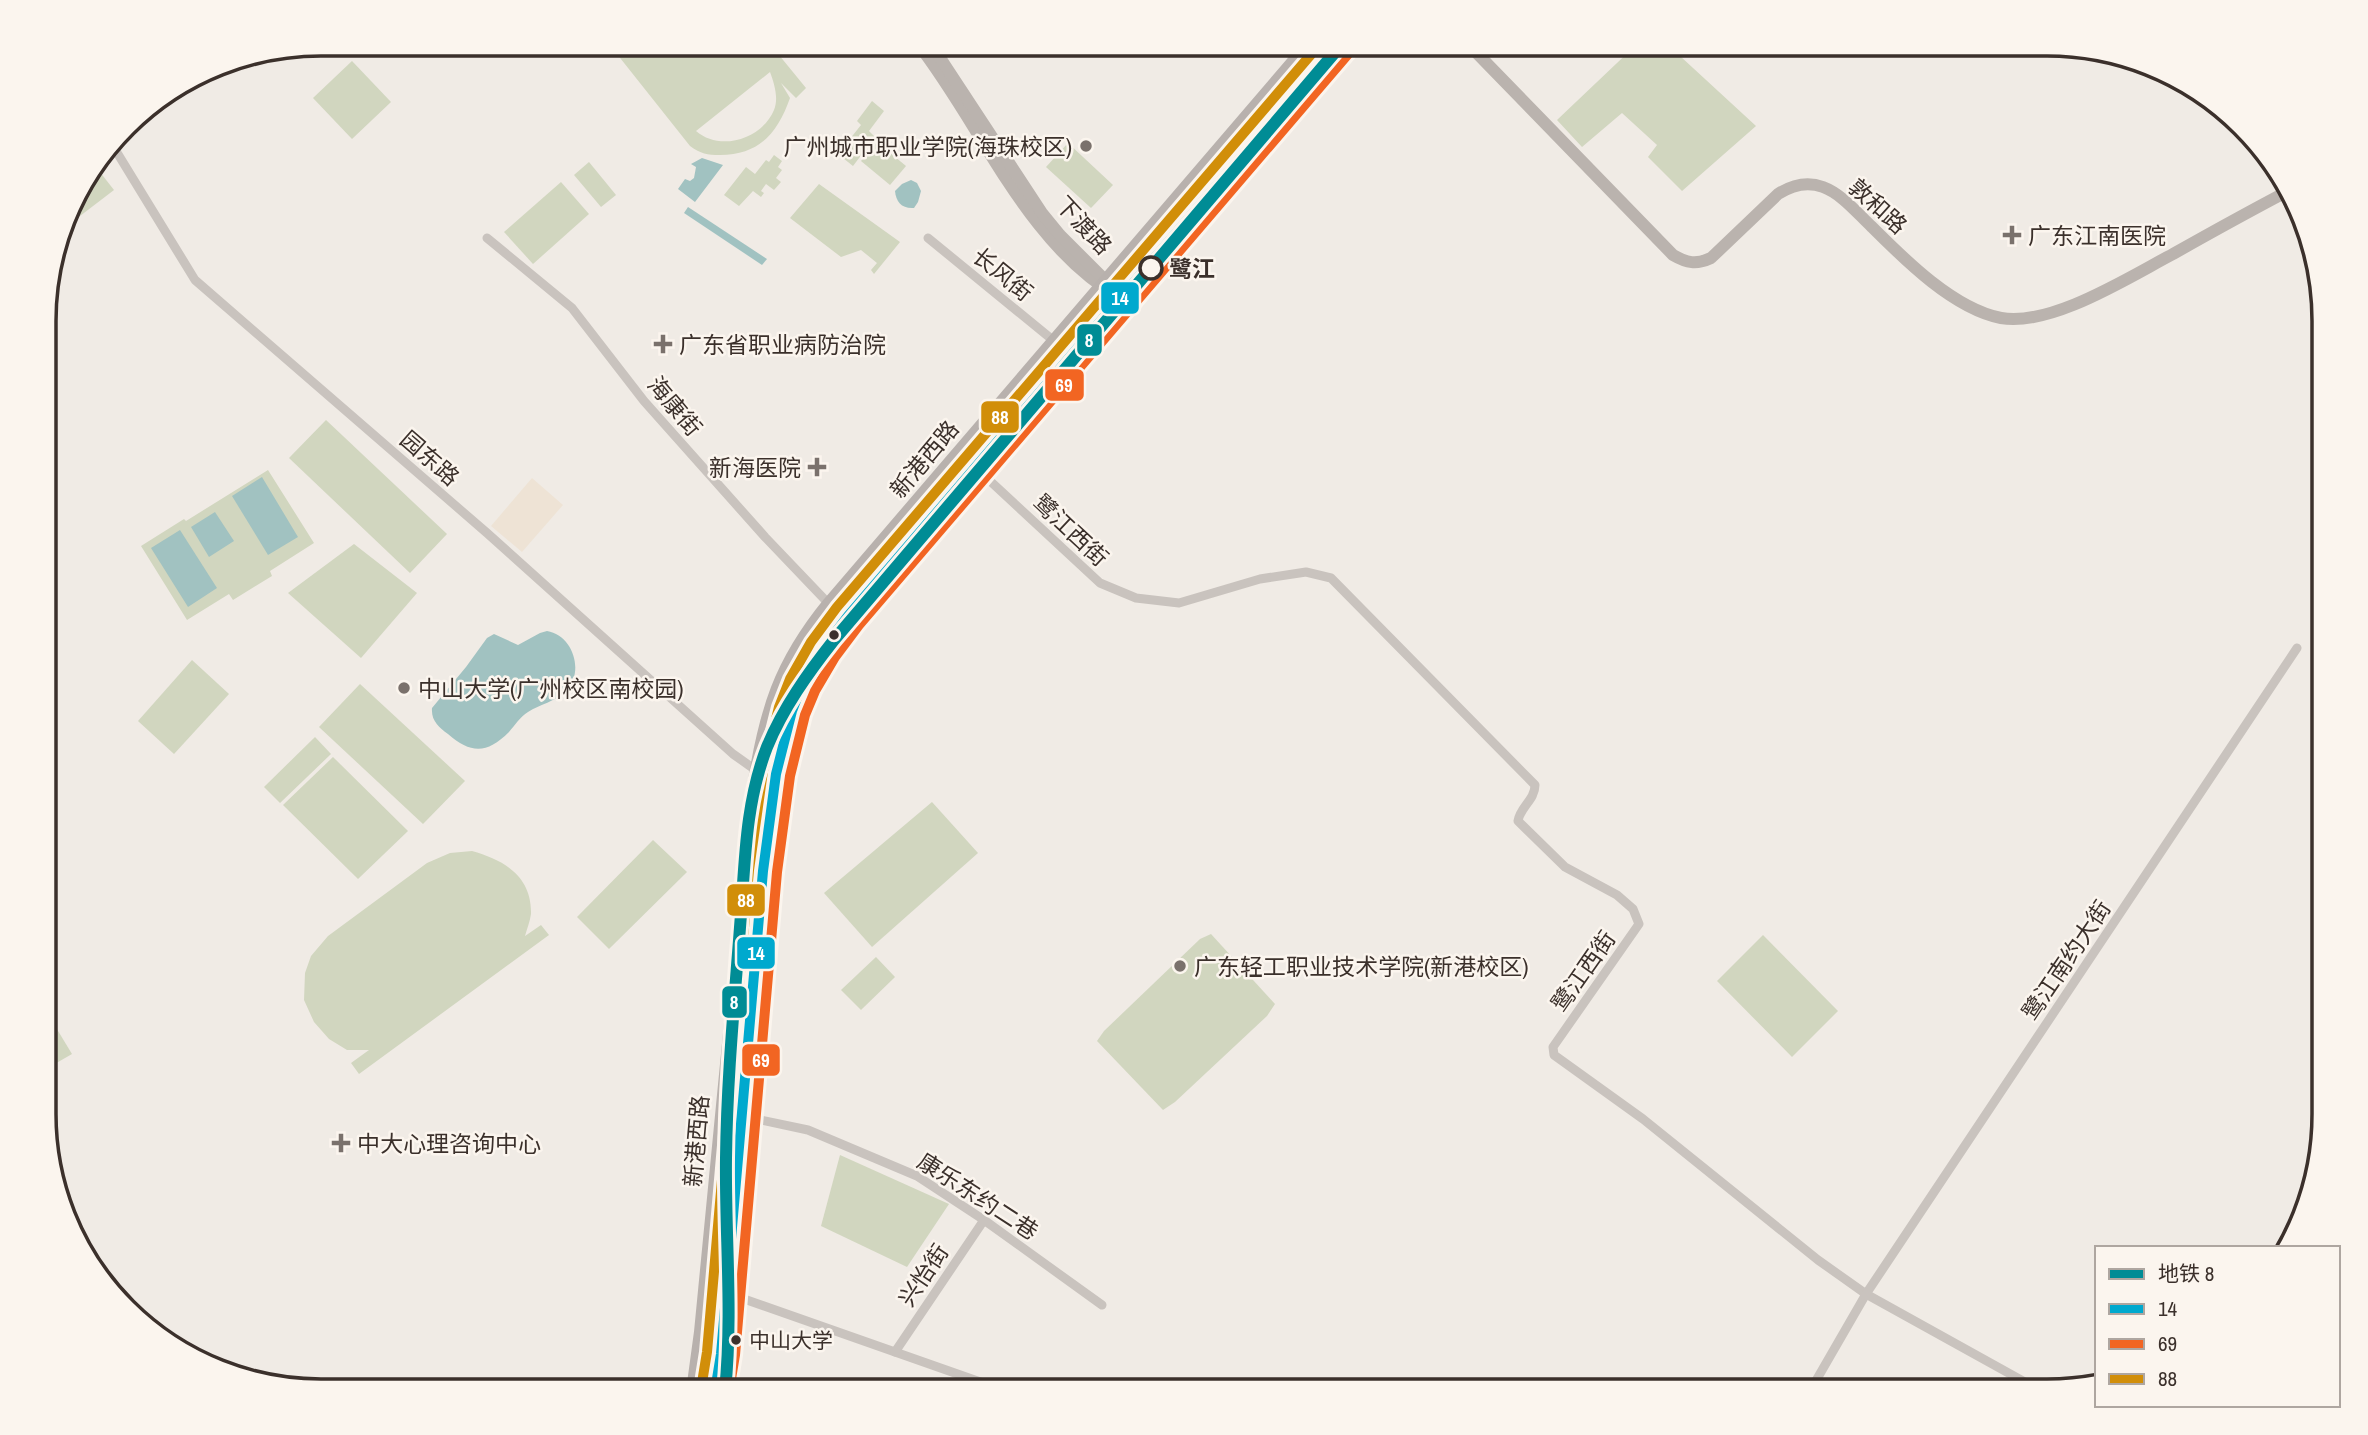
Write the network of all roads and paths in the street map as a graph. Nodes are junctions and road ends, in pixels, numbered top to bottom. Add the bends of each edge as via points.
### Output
1 (927, 56) edge
2 (939, 56) edge
3 (1300, 56) edge
4 (1328, 56) edge
5 (1480, 56) edge
6 (117, 152) edge
7 (2281, 195) edge
8 (487, 238) dead end
9 (928, 238) dead end
10 (1140, 243) junction
11 (1157, 257) junction
12 (1104, 283) junction
13 (1120, 298) junction
14 (1087, 303) junction
15 (1104, 317) junction
16 (1054, 341) junction
17 (975, 467) junction
18 (829, 604) junction
19 (2297, 648) dead end
20 (793, 654) junction
21 (811, 665) junction
22 (757, 771) junction
23 (742, 895) junction
24 (762, 897) junction
25 (742, 1116) junction
26 (984, 1220) junction
27 (727, 1293) junction
28 (1867, 1294) junction
29 (1102, 1305) dead end
30 (895, 1352) junction
31 (695, 1379) edge
32 (717, 1379) edge
33 (972, 1379) edge
34 (1817, 1379) edge
35 (2019, 1379) edge

1 - 12 street, 下渡路 via 1038,225 1062,251
2 - 12 street, 下渡路 via 1042,213
3 - 10 main road, 新港西路
4 - 11 main road, 新港西路
5 - 7 street, 敦和路 via 1673,255 1692,263 1711,258 1778,194 1807,183 1837,195 1954,296 1998,317 2022,319 2094,295
6 - 22 street, 园东路 via 195,280
8 - 18 street, 海康街 via 572,308 644,401
9 - 16 street, 长风街
10 - 11 main road
10 - 12 main road, 新港西路
11 - 13 main road, 新港西路
12 - 13 street, 下渡路
12 - 14 main road, 新港西路
13 - 15 main road, 新港西路
14 - 15 street
14 - 16 main road, 新港西路
15 - 17 main road, 新港西路
16 - 18 main road, 新港西路
17 - 21 main road, 新港西路
17 - 28 street, 鹭江西街 via 1100,583 1136,598 1180,603 1259,579 1306,572 1331,578 1535,785 1518,821 1565,867 1617,895 1633,909 1639,925 1553,1047 1554,1055
18 - 20 main road, 新港西路
19 - 28 street, 鹭江南约大街
20 - 21 street
20 - 22 main road, 新港西路 via 774,699
21 - 24 main road, 新港西路 via 792,710 777,768
22 - 23 main road, 新港西路
23 - 24 street
23 - 31 main road, 新港西路
24 - 25 main road, 新港西路
25 - 26 street, 康乐东约二巷 via 808,1130 917,1175
25 - 27 main road, 新港西路
26 - 29 street, 康乐东约二巷
26 - 30 street, 兴怡街
27 - 30 street
27 - 32 main road, 新港西路
28 - 34 street, 鹭江南约大街
28 - 35 street, 鹭江西街
30 - 33 street

